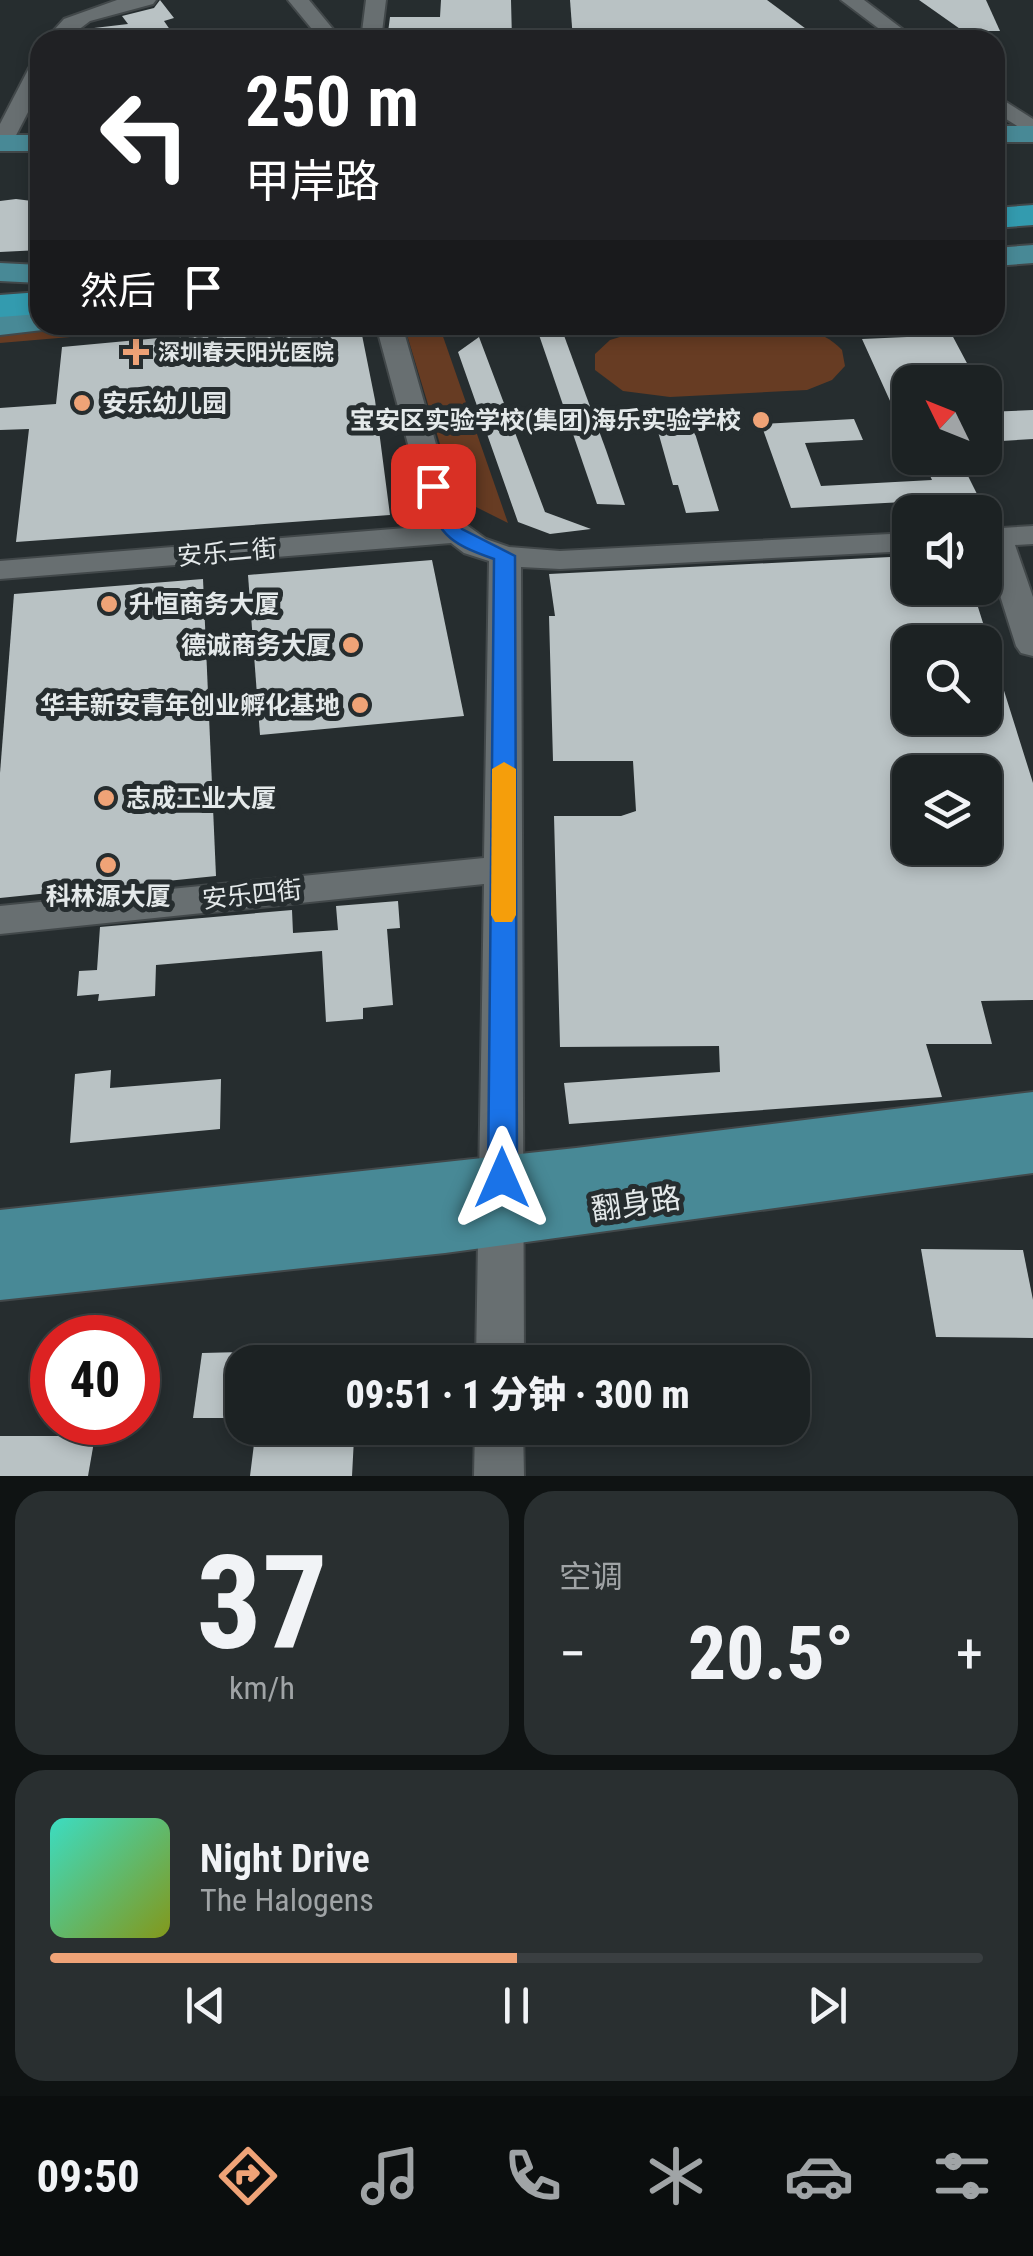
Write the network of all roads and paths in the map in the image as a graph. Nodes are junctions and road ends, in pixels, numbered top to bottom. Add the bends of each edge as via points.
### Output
1 (146, 0) edge
2 (298, 0) edge
3 (376, 0) edge
4 (850, 0) edge
5 (60, 30) edge
6 (324, 30) edge
7 (372, 30) edge
8 (893, 30) edge
9 (30, 83) edge
10 (0, 92) edge
11 (30, 92) edge
12 (1005, 100) edge
13 (1033, 132) edge
14 (1005, 133) edge
15 (30, 136) edge
16 (1, 139) edge
17 (30, 141) edge
18 (1005, 143) edge
19 (1033, 143) edge
20 (1033, 215) edge
21 (1005, 217) edge
22 (1033, 237) edge
23 (1005, 239) edge
24 (1033, 254) edge
25 (1005, 256) edge
26 (0, 272) edge
27 (30, 274) edge
28 (30, 284) edge
29 (0, 286) edge
30 (30, 304) edge
31 (0, 306) edge
32 (30, 323) edge
33 (0, 325) edge
34 (392, 335) edge
35 (454, 533) junction
36 (1033, 536) edge
37 (1002, 537) edge
38 (892, 543) edge
39 (504, 556) junction
40 (1002, 566) edge
41 (0, 570) edge
42 (1033, 646) edge
43 (504, 869) junction
44 (0, 920) edge
45 (1033, 1112) edge
46 (1033, 1152) edge
47 (502, 1200) junction
48 (0, 1233) edge
49 (0, 1276) edge
50 (500, 1345) edge
51 (499, 1445) edge
52 (499, 1476) edge

1 - 5 street via 88,15
2 - 6 street
3 - 7 street
4 - 8 street
9 - 10 street
11 - 16 street
12 - 13 street
13 - 14 main road
15 - 16 main road
16 - 17 main road
18 - 19 main road
20 - 21 highway
22 - 23 highway
24 - 25 main road
26 - 27 main road
28 - 29 highway
30 - 31 highway
32 - 33 main road
34 - 35 street via 444,522
35 - 39 street
35 - 41 street, 安乐二街
36 - 37 street
38 - 39 street via 560,560
39 - 43 street
40 - 42 street
43 - 44 street, 安乐四街
43 - 47 street
45 - 47 main road, 翻身路
46 - 47 main road, 翻身路
47 - 48 main road, 翻身路
47 - 49 main road, 翻身路
47 - 50 street
51 - 52 street

